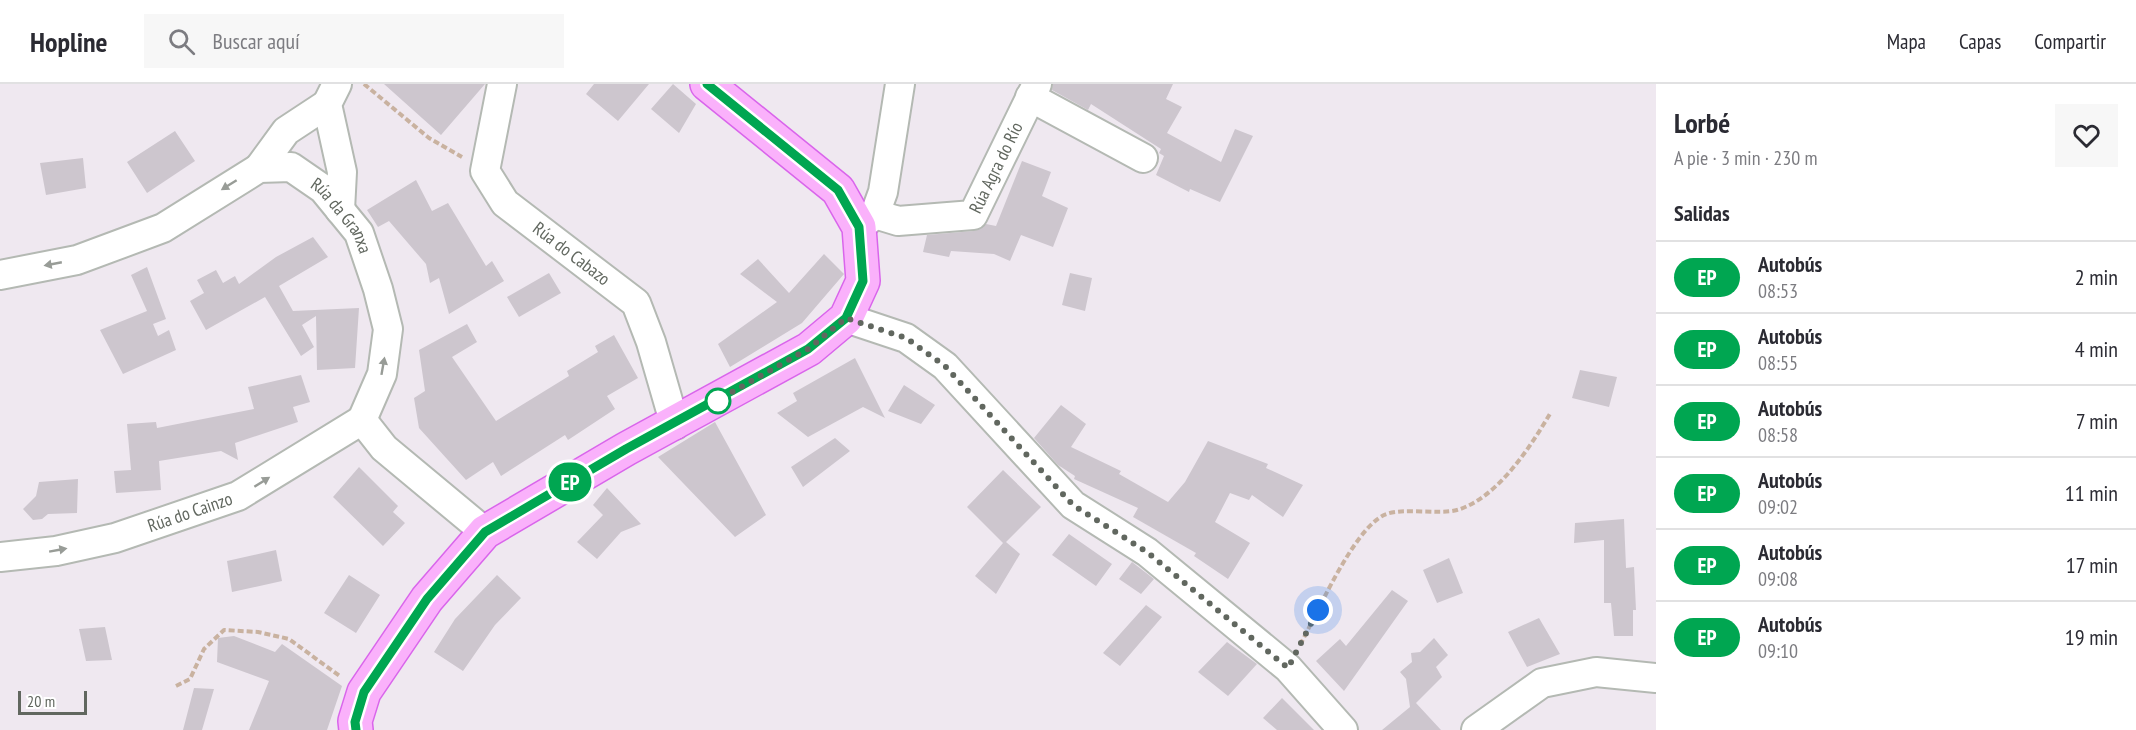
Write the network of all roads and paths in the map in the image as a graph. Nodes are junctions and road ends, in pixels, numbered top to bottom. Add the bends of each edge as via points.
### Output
1 (364, 84) edge
2 (502, 84) edge
3 (707, 84) edge
4 (900, 84) edge
5 (1034, 90) edge
6 (332, 94) edge
7 (1143, 158) dead end
8 (259, 168) junction
9 (485, 171) junction
10 (340, 210) junction
11 (867, 220) junction
12 (0, 275) edge
13 (846, 318) junction
14 (1551, 412) dead end
15 (362, 420) junction
16 (675, 425) junction
17 (485, 532) junction
18 (0, 557) edge
19 (1288, 668) junction
20 (1656, 678) edge
21 (176, 686) dead end
22 (364, 692) junction
23 (356, 730) edge
24 (1343, 730) edge
25 (1476, 730) edge

1 - 9 path via 429,138
2 - 9 street
3 - 11 main road via 838,190
4 - 11 street via 883,192
5 - 7 street, Rúa Agra do Río
5 - 11 street, Rúa Agra do Río via 973,214
6 - 8 street via 286,131
6 - 10 street via 342,172
8 - 10 street, Rúa da Granxa via 291,167 323,189
8 -> 12 street via 163,228 77,260
9 - 16 street, Rúa do Cabazo via 505,203 636,303
15 -> 10 street, Rúa da Granxa via 382,374 388,328 359,233
11 - 13 main road via 863,281
13 - 16 main road via 808,349
13 - 19 street via 906,338 945,366 1073,505 1147,552
14 - 19 path via 1531,445 1491,491 1457,510 1385,515 1358,540
15 - 17 street via 384,448
18 -> 15 street, Rúa do Cainzo via 56,551 115,538 238,496
16 - 17 main road via 626,449
17 - 22 main road via 427,599
19 - 24 street
20 - 25 street via 1596,672 1542,683
21 - 22 path via 190,679 204,648 224,630 289,639
22 - 23 main road

